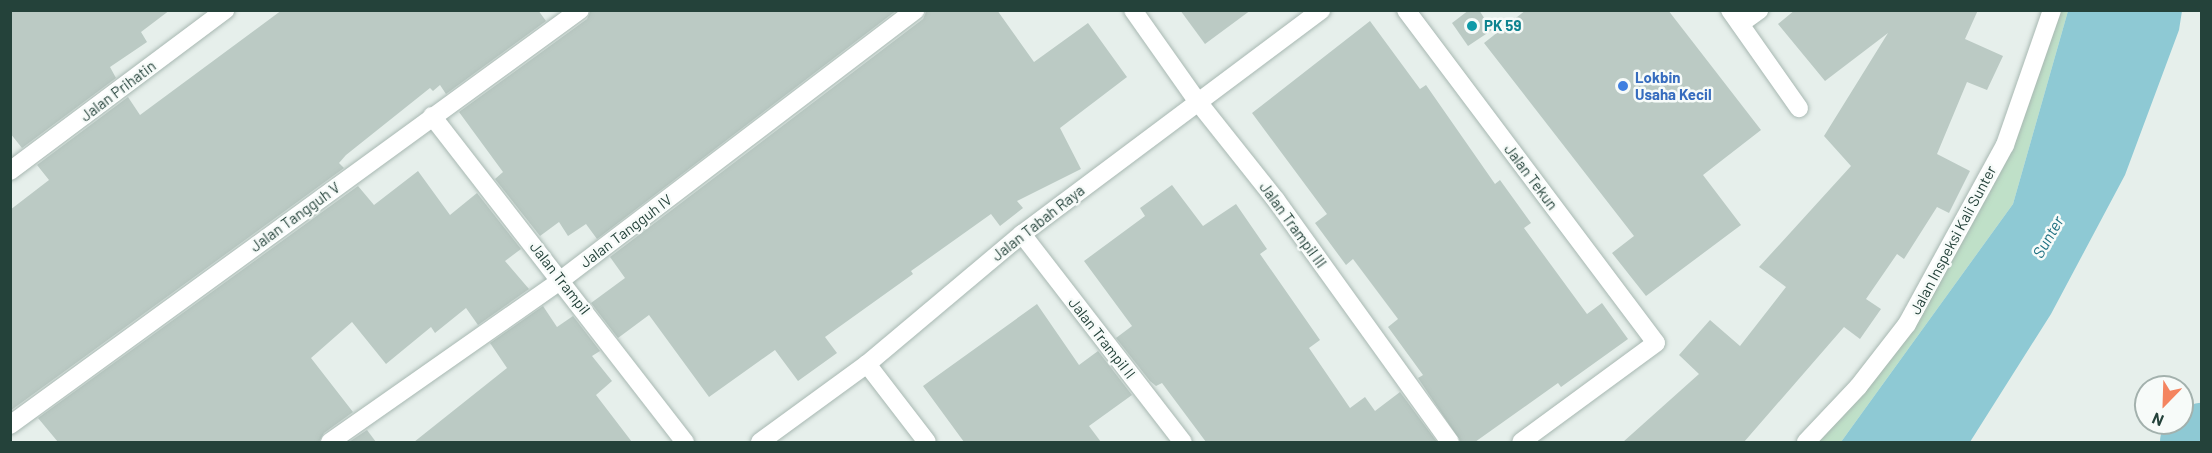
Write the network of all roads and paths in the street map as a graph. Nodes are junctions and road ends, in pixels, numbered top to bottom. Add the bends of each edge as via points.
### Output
1 (225, 10) edge
2 (580, 10) edge
3 (916, 10) edge
4 (1133, 10) edge
5 (1321, 10) edge
6 (1406, 10) edge
7 (1759, 10) edge
8 (2052, 10) edge
9 (1735, 17) edge
10 (1198, 102) junction
11 (1799, 108) dead end
12 (432, 116) junction
13 (10, 171) edge
14 (1022, 234) junction
15 (561, 280) junction
16 (867, 364) junction
17 (10, 425) edge
18 (330, 442) edge
19 (686, 442) edge
20 (760, 442) edge
21 (927, 442) edge
22 (1183, 442) edge
23 (1450, 442) edge
24 (1521, 442) edge
25 (1806, 442) edge

1 - 13 street, Jalan Prihatin
2 - 12 street, Jalan Tangguh V
3 - 15 street, Jalan Tangguh IV
4 - 10 street, Jalan Trampil III
5 - 10 street, Jalan Tabah Raya
6 - 24 street, Jalan Tekun via 1656,343
7 - 9 street
8 - 25 street, Jalan Inspeksi Kali Sunter via 2005,145 1907,324 1858,387
9 - 11 street
10 - 14 street, Jalan Tabah Raya
10 - 23 street, Jalan Trampil III via 1276,200
12 - 15 street, Jalan Trampil
12 - 17 street, Jalan Tangguh V
14 - 16 street, Jalan Tabah Raya
14 - 22 street, Jalan Trampil II
15 - 18 street, Jalan Tangguh IV
15 - 19 street, Jalan Trampil
16 - 20 street, Jalan Tabah Raya
16 - 21 street

